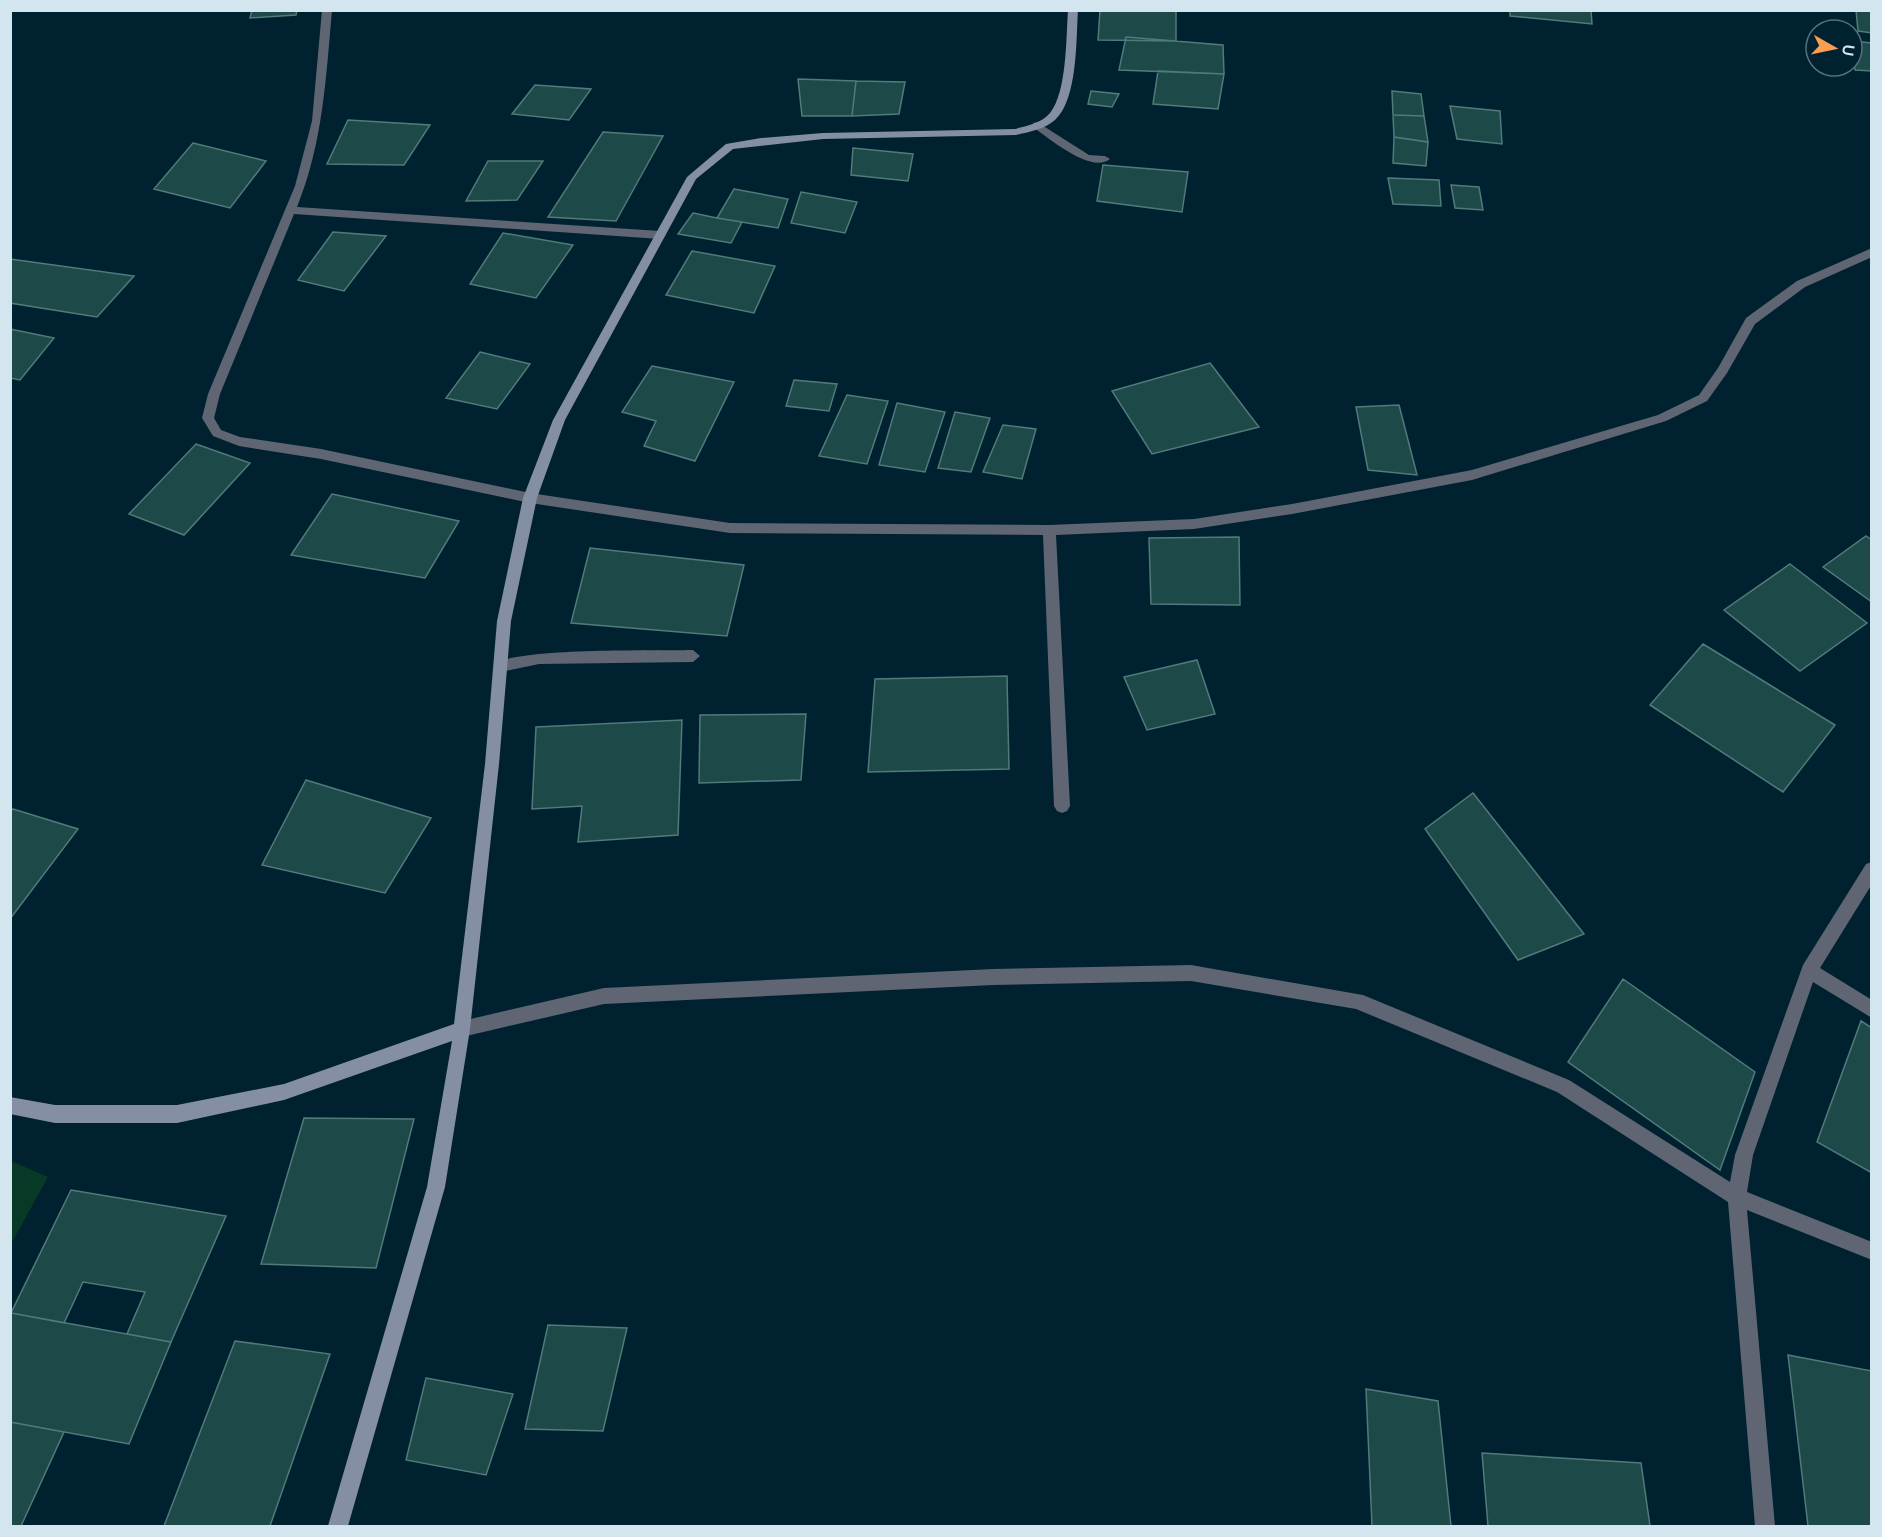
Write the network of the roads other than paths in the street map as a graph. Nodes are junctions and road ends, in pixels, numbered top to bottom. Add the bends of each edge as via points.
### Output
1 (327, 10) edge
2 (1074, 10) edge
3 (1037, 125) junction
4 (1105, 159) dead end
5 (291, 210) junction
6 (660, 235) junction
7 (1872, 252) edge
8 (530, 498) junction
9 (1049, 530) junction
10 (693, 656) dead end
11 (501, 666) junction
12 (1062, 806) dead end
13 (1872, 869) edge
14 (1809, 970) junction
15 (1872, 1010) edge
16 (462, 1029) junction
17 (10, 1105) edge
18 (1737, 1197) junction
19 (1872, 1251) edge
20 (338, 1527) edge
21 (1765, 1527) edge

1 - 5 street via 317,121
2 - 3 street via 1071,58 1061,99 1054,115
3 - 4 street via 1086,158
3 - 6 street via 1005,133 823,136 730,146 692,177
5 - 6 street
5 - 8 street via 214,394 208,418 217,433 239,441 321,454
6 - 8 street via 559,420
7 - 9 street via 1801,284 1750,321 1703,398 1662,418 1472,475 1292,509 1194,524
8 - 9 street via 730,528
8 - 11 street via 504,621
9 - 12 street
10 - 11 street via 539,658
11 - 16 street
13 - 14 street
14 - 15 street
14 - 18 street via 1744,1155
16 - 17 street via 284,1092 177,1114 55,1114
16 - 18 street via 604,996 993,977 1191,973 1356,1001 1411,1023 1563,1086
16 - 20 street via 436,1187
18 - 19 street
18 - 21 street

